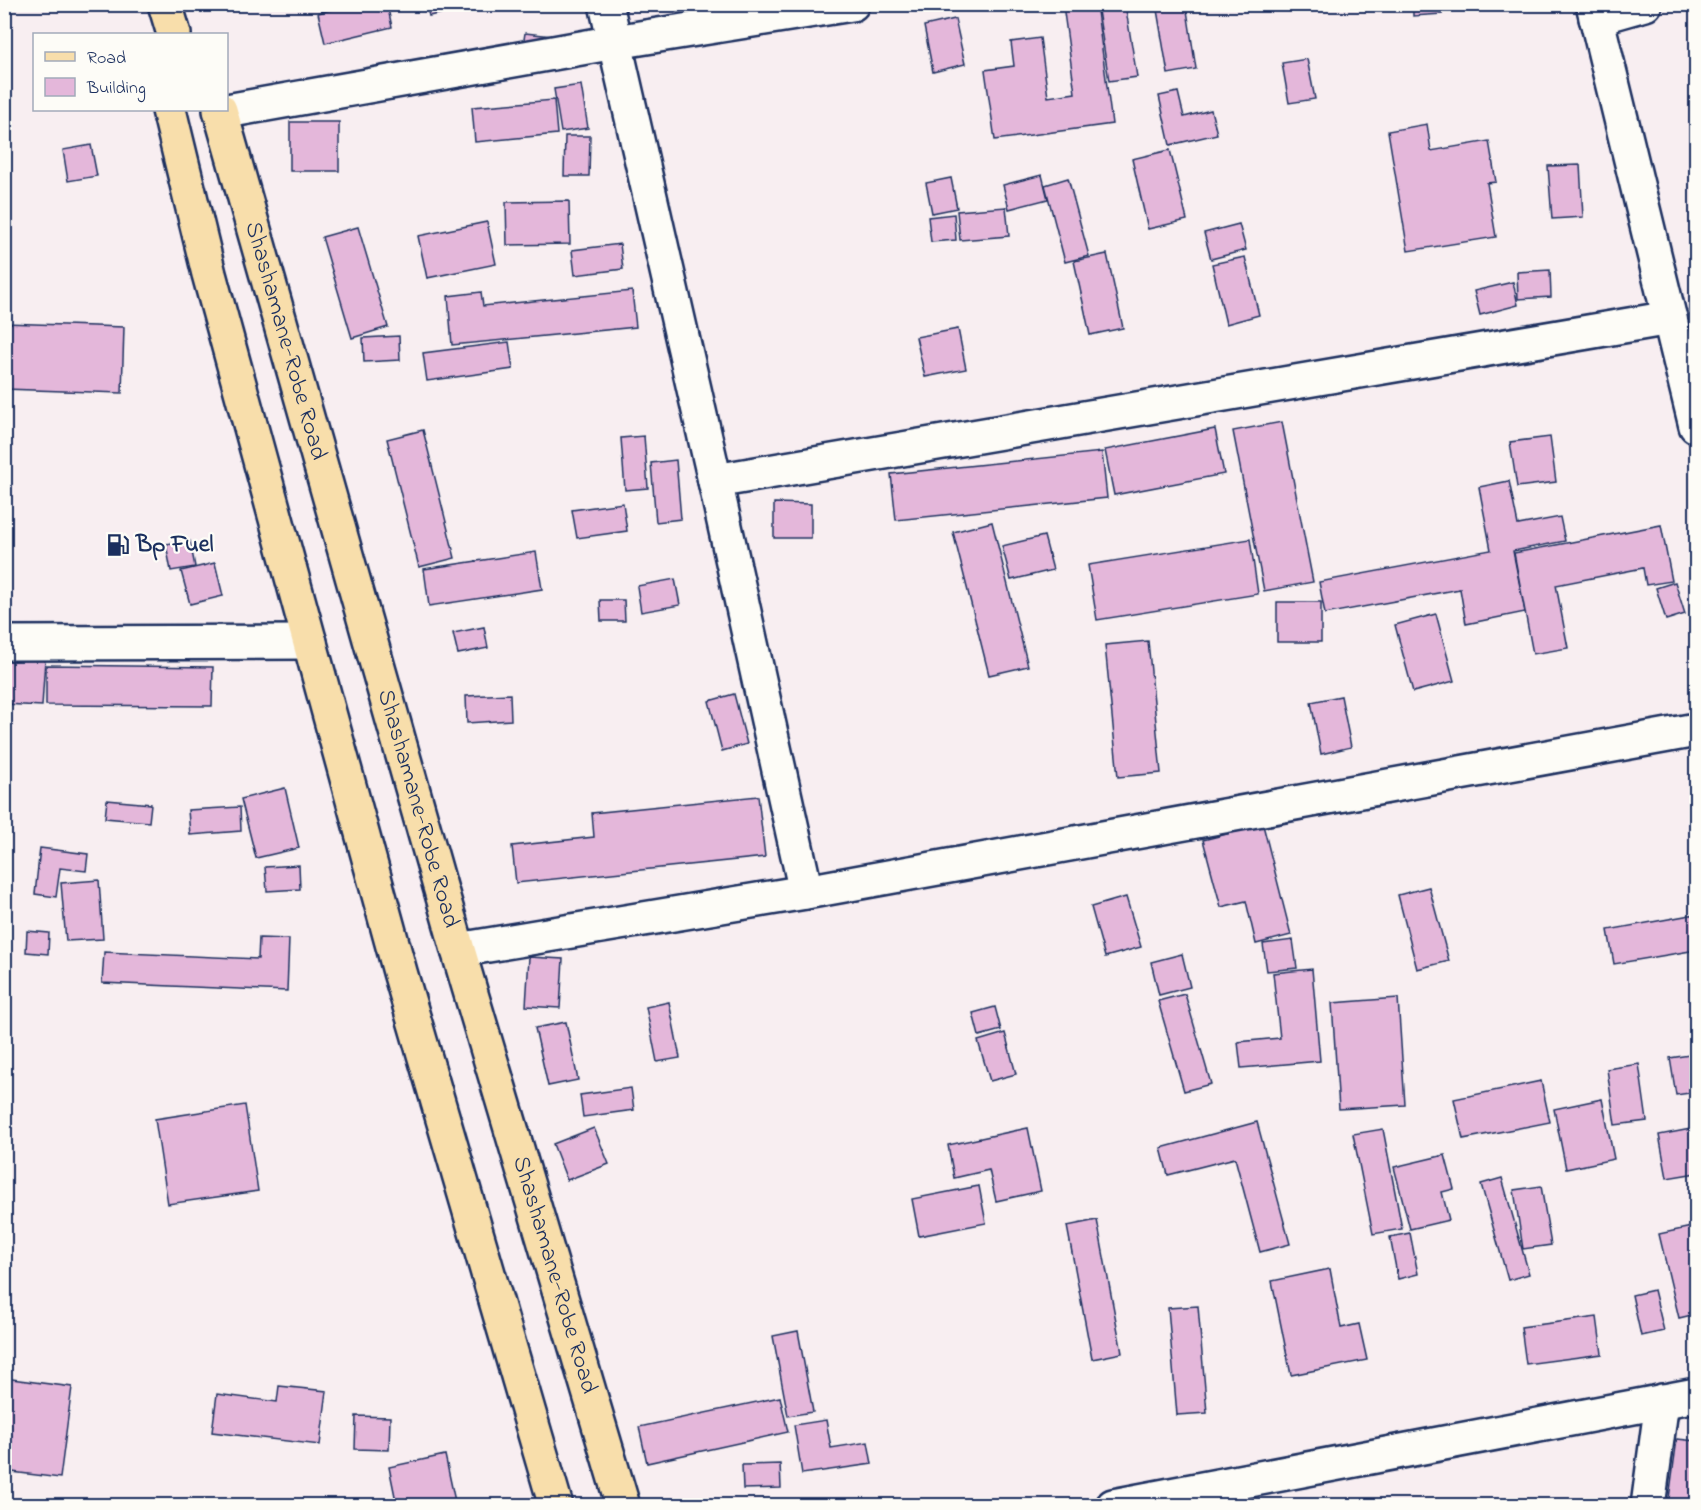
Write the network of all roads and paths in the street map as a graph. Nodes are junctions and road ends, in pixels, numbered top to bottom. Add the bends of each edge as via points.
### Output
1 (165, 4) edge
2 (606, 4) edge
3 (852, 4) edge
4 (1645, 4) edge
5 (1595, 11) edge
6 (174, 33) edge
7 (615, 42) junction
8 (228, 110) edge
9 (169, 111) edge
10 (221, 111) edge
11 (1670, 318) junction
12 (1696, 426) edge
13 (715, 481) junction
14 (310, 642) junction
15 (4, 643) edge
16 (1696, 730) edge
17 (806, 892) junction
18 (458, 950) junction
19 (1696, 1395) edge
20 (1662, 1401) junction
21 (1173, 1500) edge
22 (556, 1506) edge
23 (623, 1506) edge
24 (1113, 1506) edge
25 (1648, 1506) edge

1 - 6 main road
2 - 7 street
3 - 7 street
4 - 5 street
5 - 11 street
7 - 8 street
7 - 13 street
9 - 14 main road via 209,274
10 - 18 main road, Shashamane-Robe Road
11 - 12 street
11 - 13 street
13 - 17 street
14 - 15 street
14 - 22 main road via 400,972
16 - 17 street
17 - 18 street
18 - 23 main road, Shashamane-Robe Road
19 - 20 street
20 - 21 street
20 - 25 street
21 - 24 street

